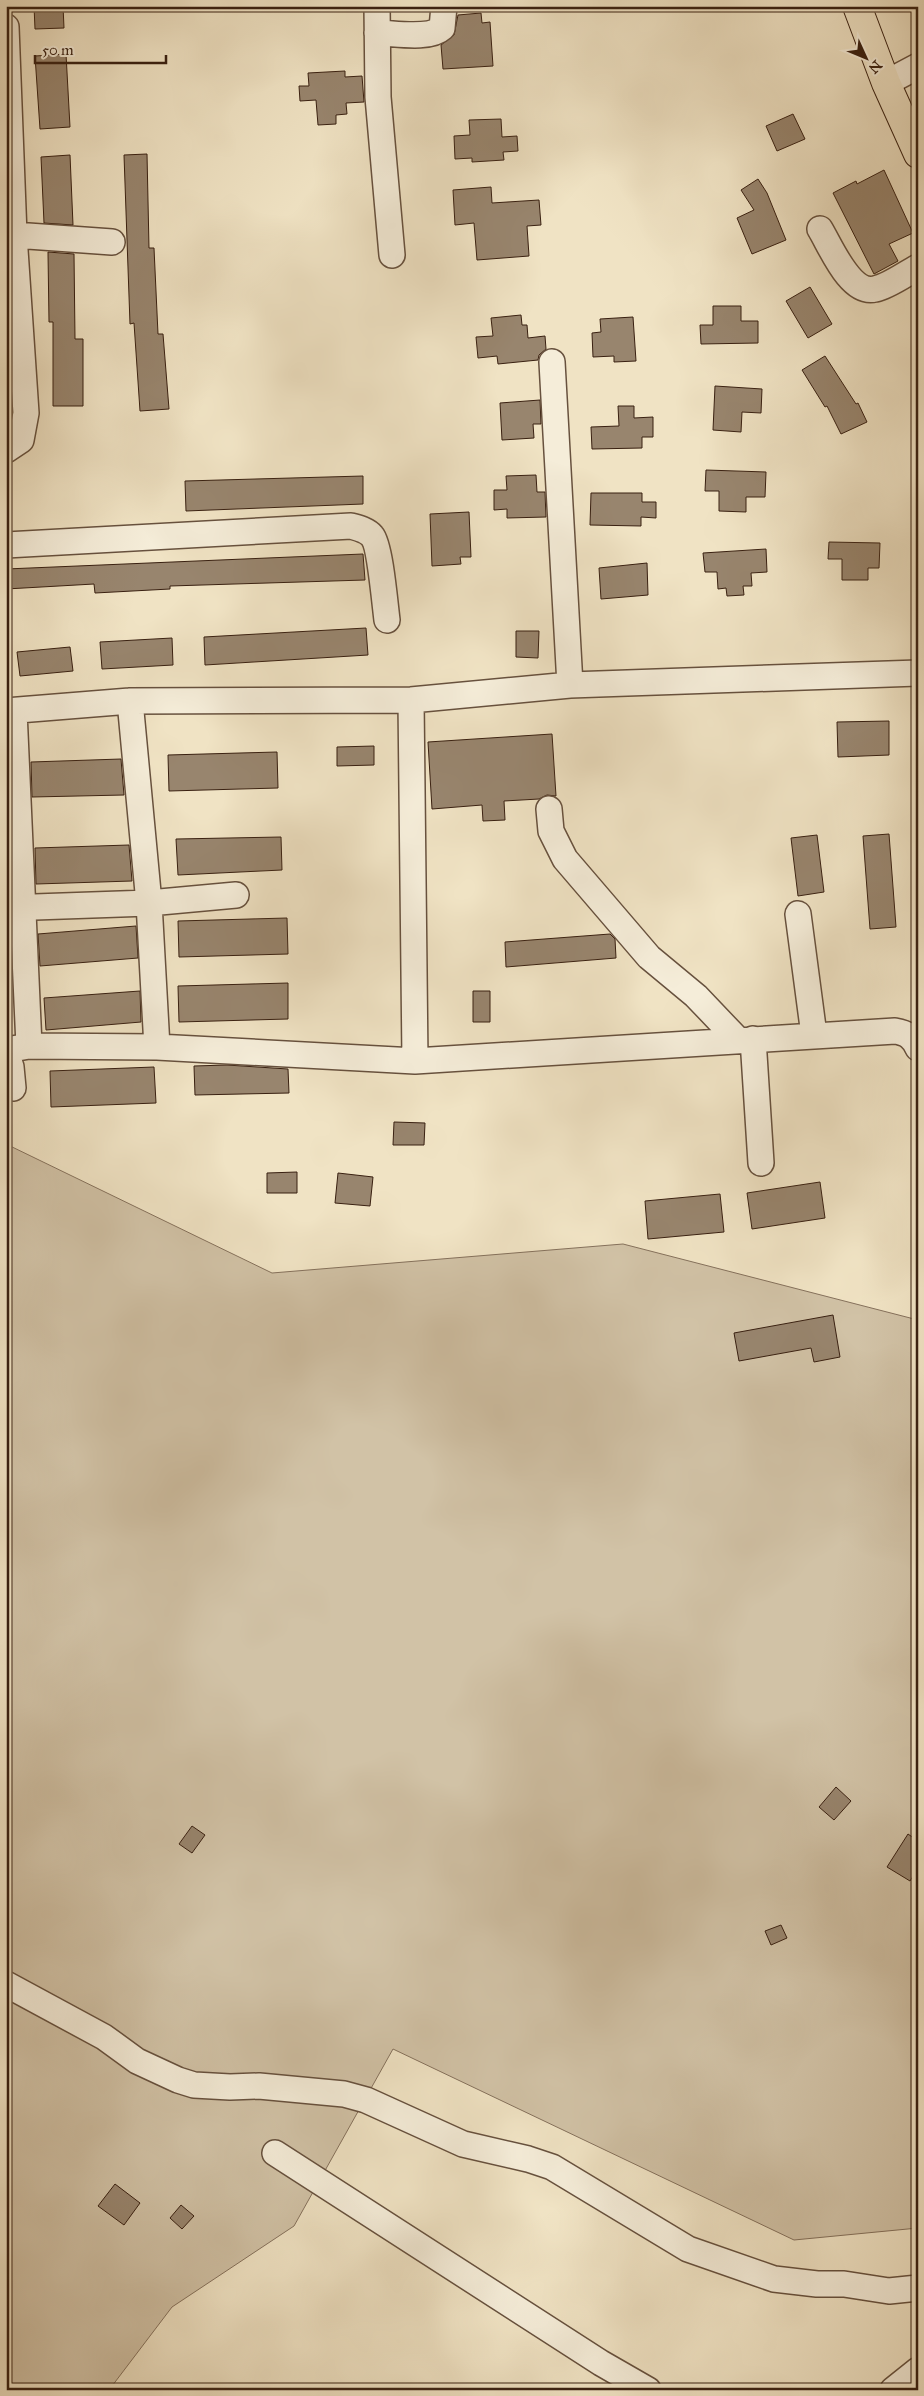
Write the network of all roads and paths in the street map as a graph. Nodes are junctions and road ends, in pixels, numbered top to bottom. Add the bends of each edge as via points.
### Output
1 (377, 6) edge
2 (444, 6) edge
3 (857, 6) edge
4 (6, 27) edge
5 (377, 33) junction
6 (918, 66) edge
7 (886, 83) junction
8 (918, 154) edge
9 (820, 229) dead end
10 (14, 235) junction
11 (112, 242) dead end
12 (392, 255) dead end
13 (918, 267) edge
14 (552, 362) dead end
15 (6, 450) edge
16 (6, 545) edge
17 (387, 620) dead end
18 (918, 673) edge
19 (570, 686) junction
20 (411, 700) junction
21 (130, 701) junction
22 (10, 711) edge
23 (548, 809) dead end
24 (236, 895) dead end
25 (148, 902) junction
26 (14, 908) edge
27 (798, 914) dead end
28 (814, 1035) junction
29 (746, 1039) junction
30 (157, 1047) junction
31 (918, 1048) edge
32 (14, 1050) edge
33 (415, 1061) junction
34 (13, 1088) dead end
35 (761, 1163) dead end
36 (6, 1984) edge
37 (275, 2153) dead end
38 (918, 2288) edge
39 (918, 2370) edge
40 (648, 2390) edge
41 (893, 2390) edge

1 - 5 street
2 - 5 street via 442,28 437,33
3 - 7 highway
4 - 10 street
5 - 12 street via 378,97
6 - 7 street
7 - 8 highway
9 - 13 street via 850,280 862,288 875,289
10 - 11 street
10 - 15 street via 26,414 20,440
14 - 19 street
16 - 17 street via 350,526 372,536
18 - 19 street
19 - 20 street
20 - 21 street
20 - 33 street
21 - 22 street
21 - 25 street
22 - 26 street
23 - 29 street via 551,831 565,859 649,956
24 - 25 street
25 - 26 street
25 - 30 street
26 - 32 street
27 - 28 street
28 - 29 street
28 - 31 street via 895,1031 912,1037
29 - 33 street
29 - 35 street
30 - 32 street
30 - 33 street
32 - 34 street via 11,1067
36 - 38 street via 104,2037 136,2061 178,2080 230,2087 323,2091 366,2100 463,2144 552,2167 688,2249 774,2279 889,2291
37 - 40 street
39 - 41 street

